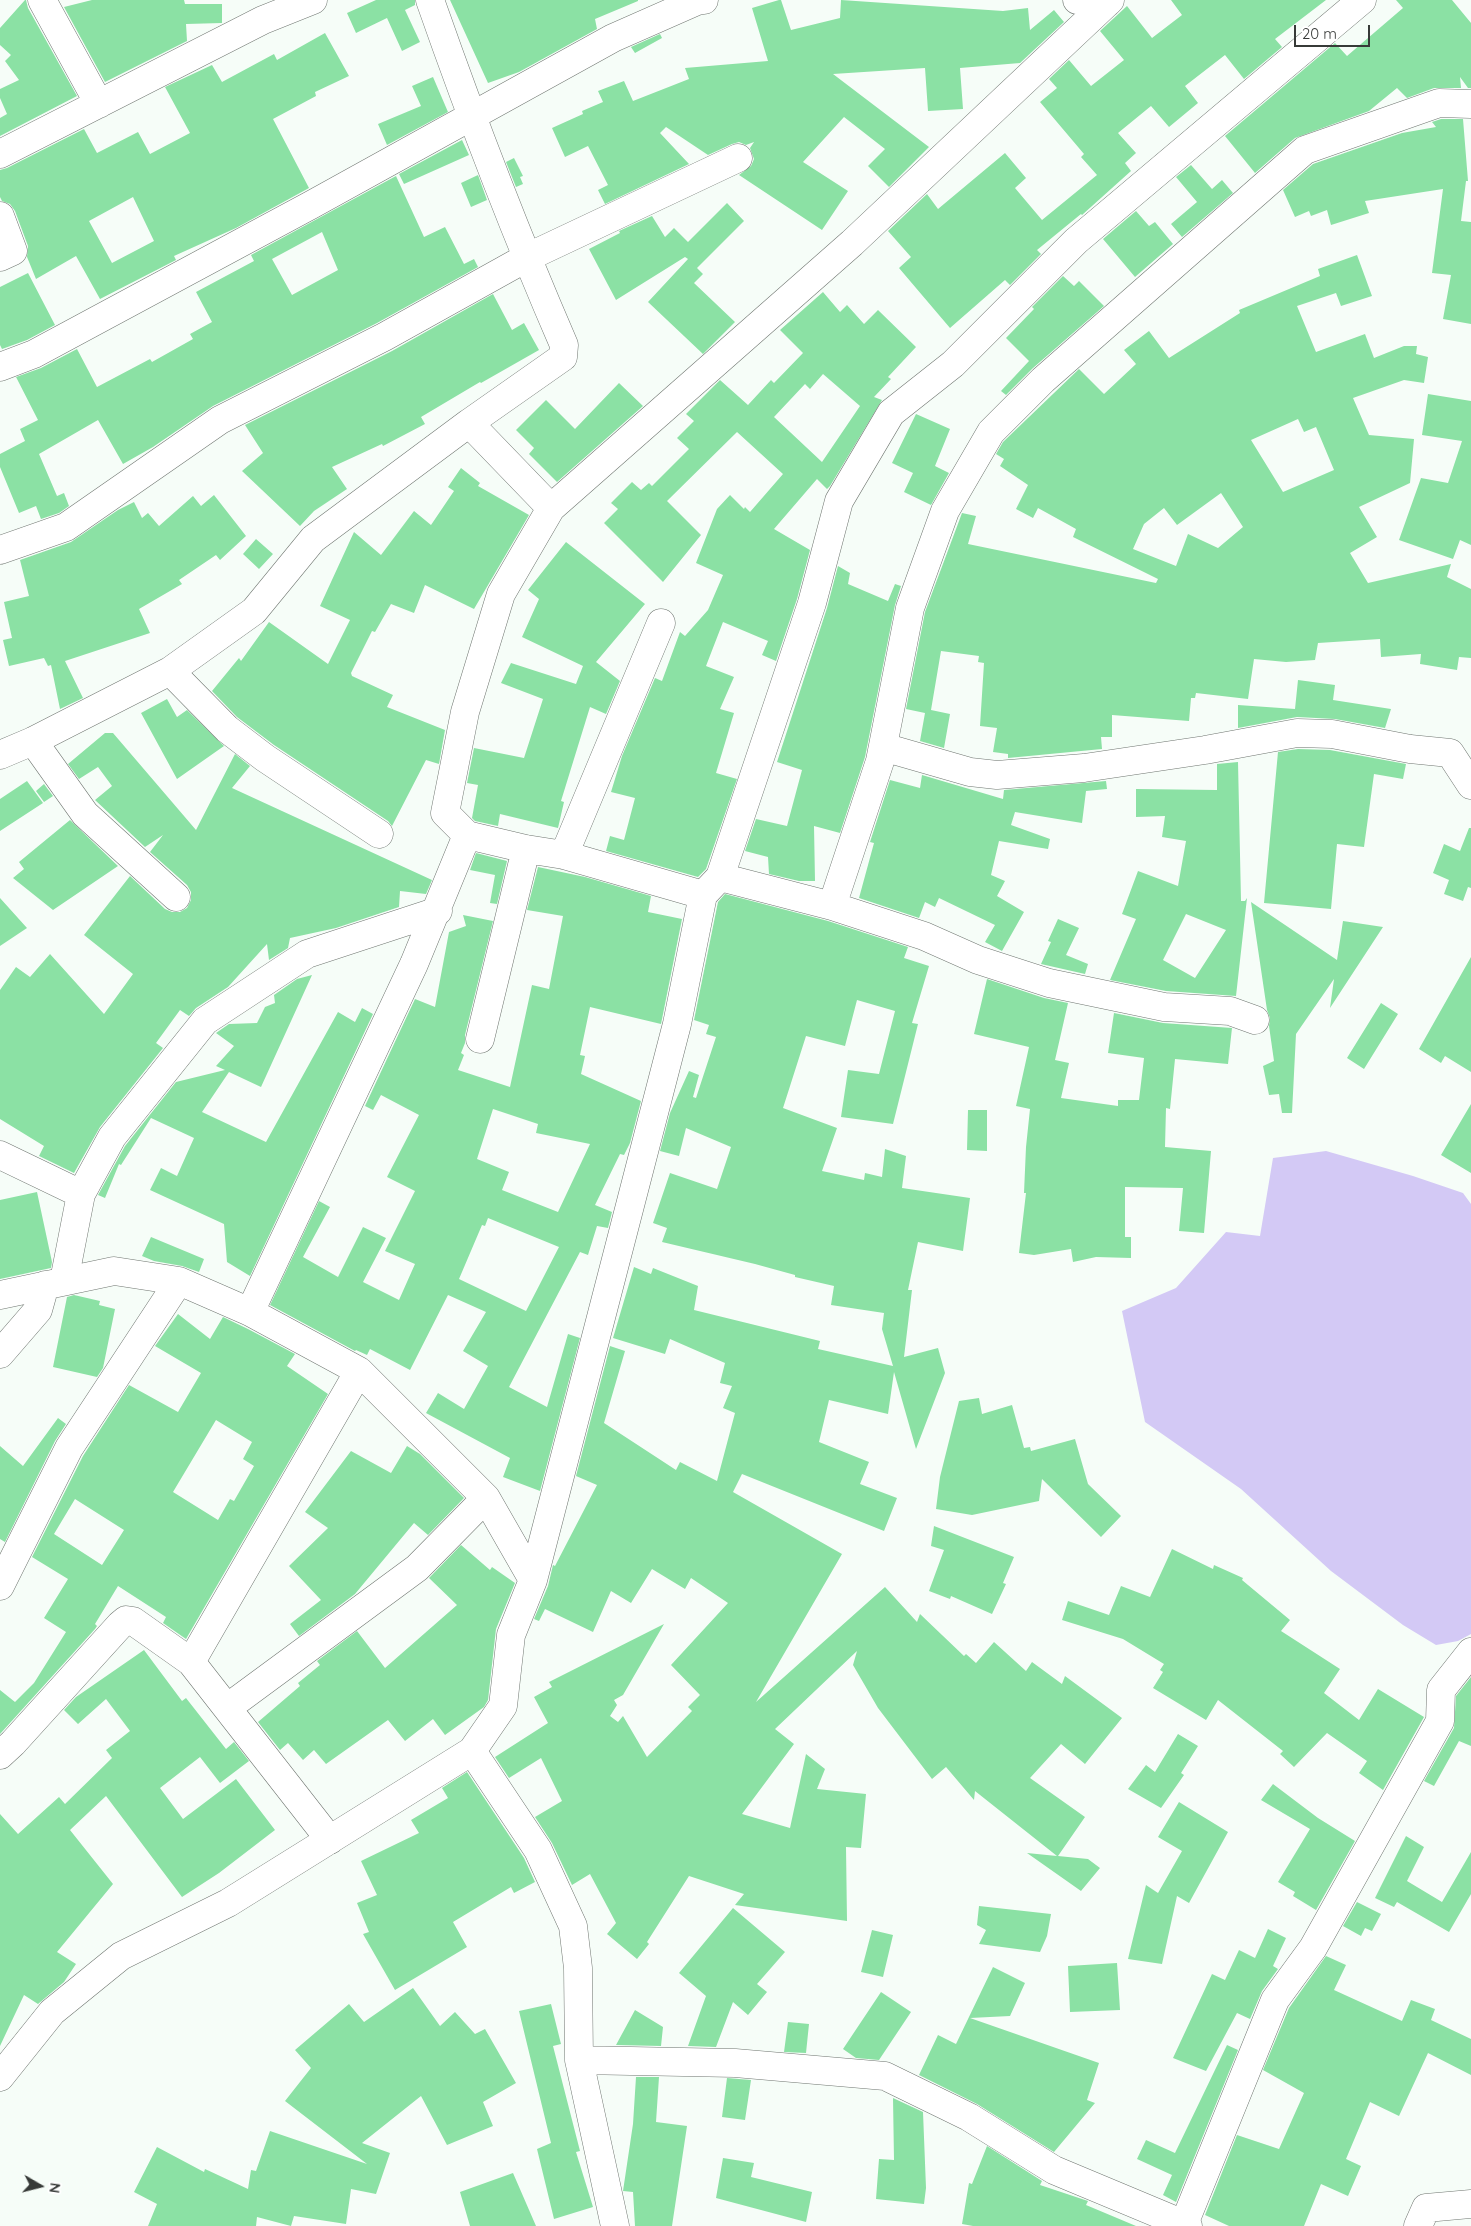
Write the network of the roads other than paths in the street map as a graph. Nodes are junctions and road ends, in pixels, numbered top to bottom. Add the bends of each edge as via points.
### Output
1 (42, 0) edge
2 (313, 0) edge
3 (430, 0) edge
4 (704, 0) edge
5 (1077, 0) edge
6 (1362, 0) edge
7 (1109, 2) edge
8 (99, 104) junction
9 (1471, 104) edge
10 (471, 116) junction
11 (0, 154) edge
12 (738, 158) dead end
13 (0, 216) edge
14 (0, 257) edge
15 (526, 258) junction
16 (0, 367) edge
17 (469, 423) junction
18 (551, 508) junction
19 (0, 550) edge
20 (661, 623) dead end
21 (170, 671) junction
22 (33, 741) junction
23 (883, 747) junction
24 (0, 755) edge
25 (1471, 785) edge
26 (379, 834) dead end
27 (467, 835) junction
28 (526, 849) junction
29 (564, 855) junction
30 (712, 886) junction
31 (176, 897) dead end
32 (832, 906) junction
33 (438, 911) junction
34 (1255, 1020) dead end
35 (480, 1039) dead end
36 (0, 1155) edge
37 (81, 1194) junction
38 (178, 1281) junction
39 (54, 1283) junction
40 (0, 1295) edge
41 (250, 1312) junction
42 (0, 1354) edge
43 (358, 1371) junction
44 (486, 1498) junction
45 (533, 1580) junction
46 (0, 1586) edge
47 (1471, 1652) edge
48 (191, 1662) junction
49 (227, 1708) junction
50 (472, 1751) junction
51 (0, 1755) edge
52 (330, 1840) junction
53 (579, 2060) junction
54 (0, 2077) edge
55 (1471, 2204) edge
56 (1186, 2225) edge
57 (615, 2226) edge
58 (1418, 2226) edge

1 - 8 street
2 - 8 street via 263,20
3 - 10 street
4 - 10 street via 613,38
5 - 7 street
6 - 30 street via 1076,241 953,364 891,413 839,501 812,603
7 - 18 street via 852,243
8 - 11 street
9 - 23 street via 1440,103 1305,150 1043,380 991,432 945,512 910,608
10 - 15 street
10 - 16 street via 43,349
12 - 15 street
13 - 14 street via 13,251
15 - 17 street via 564,345 563,356
15 - 19 street via 384,337 220,420 66,527
17 - 18 street
17 - 21 street via 313,539 254,611
18 - 27 street via 501,594 465,712 445,813
20 - 29 street
21 - 22 street
21 - 26 street via 227,729
22 - 24 street
22 - 31 street via 85,814
23 - 25 street via 970,772 996,775 1084,768 1296,733 1332,734 1450,753
23 - 32 street
27 - 28 street
27 - 33 street
28 - 29 street
28 - 35 street
29 - 30 street
30 - 32 street
30 - 45 street
32 - 34 street via 1049,983 1164,1007 1230,1012
33 - 37 street via 307,954 205,1021 112,1137
33 - 41 street
36 - 37 street
37 - 39 street
38 - 39 street via 114,1271
38 - 41 street
38 - 46 street via 69,1448
39 - 40 street
39 - 42 street via 38,1310
41 - 43 street
43 - 44 street
43 - 48 street
44 - 45 street
44 - 49 street via 417,1568
45 - 50 street via 511,1635 503,1706
47 - 56 street via 1441,1690 1440,1721 1313,1948 1275,2000
48 - 49 street
48 - 51 street via 133,1621 126,1620
49 - 52 street
50 - 52 street
50 - 53 street via 538,1850 573,1926 578,1968
52 - 54 street via 228,1903 121,1956 52,2012
53 - 56 street via 735,2063 885,2076 969,2118 1054,2170
53 - 57 street
55 - 58 street via 1426,2208

